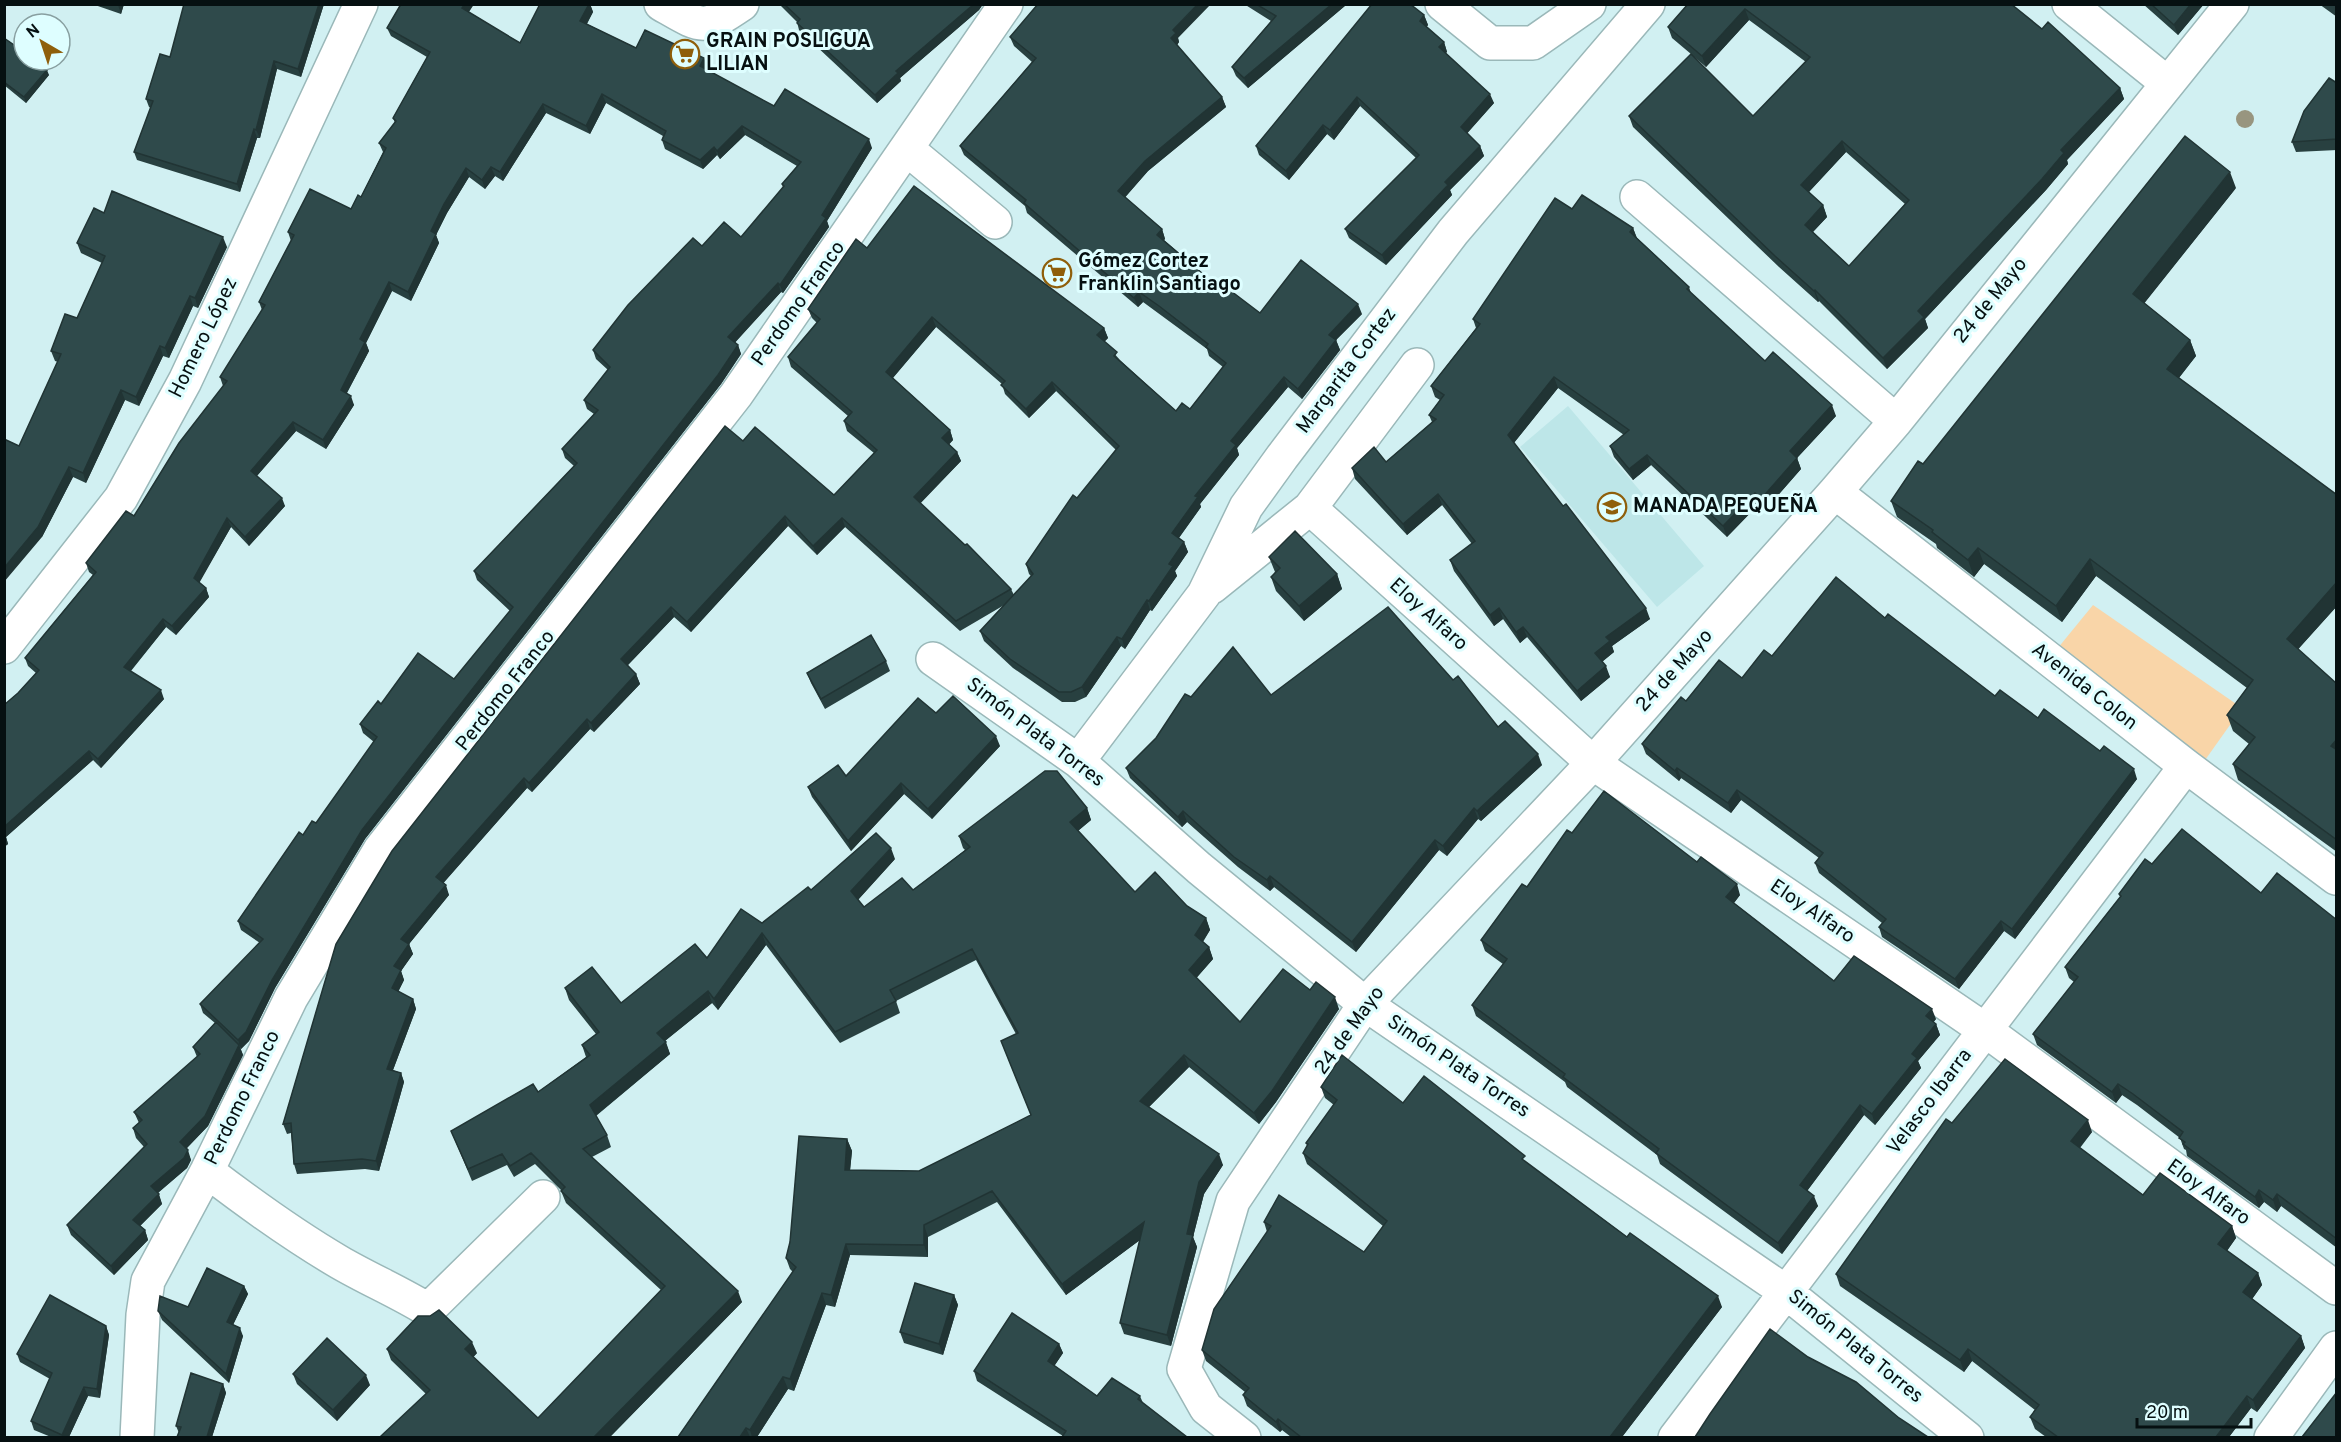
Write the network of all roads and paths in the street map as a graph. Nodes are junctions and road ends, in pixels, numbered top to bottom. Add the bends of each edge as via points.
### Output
1 (361, 4) edge
2 (661, 4) edge
3 (742, 4) edge
4 (1006, 4) edge
5 (1442, 4) edge
6 (1589, 4) edge
7 (1648, 4) edge
8 (2069, 4) edge
9 (2232, 4) edge
10 (2167, 83) junction
11 (907, 149) junction
12 (1637, 197) dead end
13 (995, 222) dead end
14 (1417, 364) dead end
15 (1896, 420) junction
16 (1835, 492) junction
17 (1310, 508) junction
18 (1204, 594) junction
19 (4, 647) edge
20 (933, 659) dead end
21 (1078, 761) junction
22 (1593, 763) junction
23 (2186, 766) junction
24 (2337, 878) edge
25 (1365, 1004) junction
26 (1985, 1030) junction
27 (207, 1171) junction
28 (543, 1197) dead end
29 (2337, 1288) edge
30 (1786, 1292) junction
31 (2337, 1348) edge
32 (137, 1437) edge
33 (1244, 1437) edge
34 (1675, 1437) edge
35 (1967, 1437) edge
36 (2271, 1437) edge

1 - 19 street, Homero López via 185,381 121,498
2 - 3 street via 699,25 712,24
4 - 11 street, Perdomo Franco
5 - 6 street via 1490,43 1533,43
7 - 18 street, Margarita Cortez via 1453,232 1282,457 1246,507
8 - 10 street
9 - 10 street, 24 de Mayo
10 - 15 street, 24 de Mayo
11 - 13 street
11 - 27 street, Perdomo Franco via 736,395 380,850 291,998
12 - 15 street
14 - 17 street
15 - 16 street, 24 de Mayo
16 - 22 street, 24 de Mayo
16 - 23 street, Avenida Colon
17 - 18 street
17 - 22 street, Eloy Alfaro
18 - 21 street, Margarita Cortez
20 - 21 street, Simón Plata Torres
21 - 25 street, Simón Plata Torres via 1199,868
22 - 25 street, 24 de Mayo
22 - 26 street, Eloy Alfaro
23 - 24 street, Avenida Colon
23 - 26 street, Velasco Ibarra
25 - 30 street, Simón Plata Torres
25 - 33 street, 24 de Mayo via 1233,1201 1184,1369 1206,1408
26 - 29 street, Eloy Alfaro
26 - 30 street, Velasco Ibarra
27 - 28 street via 341,1264 428,1310
27 - 32 street, Perdomo Franco via 148,1281
30 - 34 street, Velasco Ibarra
30 - 35 street, Simón Plata Torres
31 - 36 street

